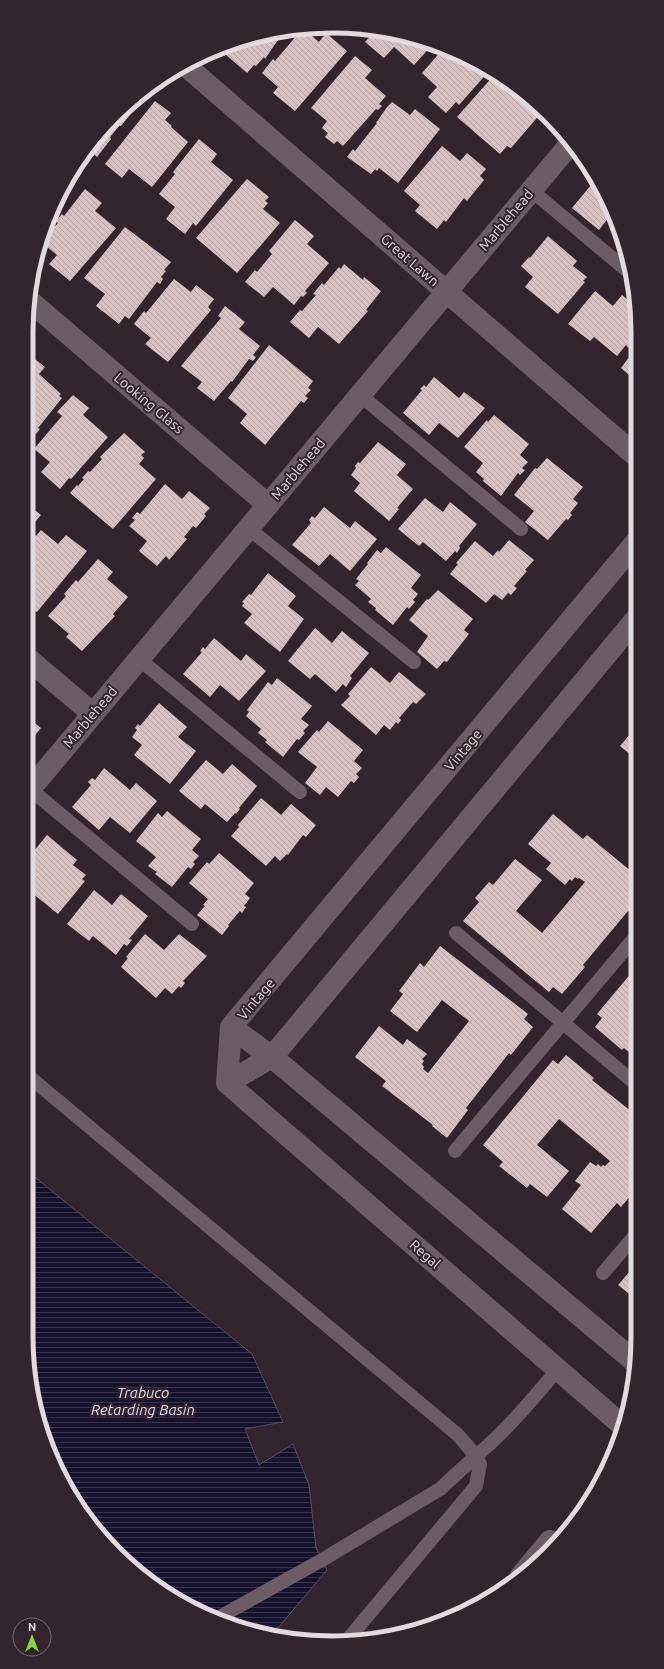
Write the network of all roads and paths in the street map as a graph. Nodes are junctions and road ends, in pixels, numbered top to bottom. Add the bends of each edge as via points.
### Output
1 (190, 69) edge
2 (567, 148) edge
3 (531, 190) junction
4 (624, 268) edge
5 (447, 292) junction
6 (35, 305) edge
7 (360, 395) junction
8 (631, 452) edge
9 (268, 505) junction
10 (248, 528) junction
11 (520, 530) dead end
12 (631, 548) edge
13 (631, 624) edge
14 (139, 659) junction
15 (414, 662) dead end
16 (33, 663) edge
17 (93, 714) junction
18 (33, 786) edge
19 (300, 792) dead end
20 (33, 796) edge
21 (192, 924) dead end
22 (456, 933) dead end
23 (631, 942) edge
24 (563, 1023) junction
25 (231, 1028) junction
26 (272, 1057) junction
27 (33, 1080) edge
28 (631, 1080) edge
29 (227, 1083) junction
30 (455, 1151) dead end
31 (631, 1240) edge
32 (604, 1273) dead end
33 (630, 1358) edge
34 (558, 1369) junction
35 (618, 1422) edge
36 (476, 1456) junction
37 (223, 1615) edge
38 (351, 1635) edge

1 - 5 street, Great Lawn
2 - 3 street, Marblehead
3 - 4 lane
3 - 5 street, Marblehead
5 - 7 street, Marblehead
5 - 8 street, Great Lawn
6 - 9 street, Looking Glass
7 - 9 street, Marblehead
7 - 11 lane
9 - 10 street, Marblehead
10 - 14 street, Marblehead
10 - 15 lane
12 - 25 street, Vintage
13 - 26 street
14 - 17 street, Marblehead
14 - 19 lane
16 - 17 street
17 - 18 street, Marblehead
20 - 21 lane
22 - 24 lane
23 - 24 lane
24 - 28 lane
24 - 30 lane
25 - 26 street
25 - 29 street, Vintage
26 - 29 street
26 - 33 street
27 - 36 lane via 458,1435
29 - 34 street, Regal
31 - 32 lane
34 - 35 street, Regal
34 - 36 lane via 517,1418
36 - 37 lane via 440,1489 322,1560
36 - 38 lane via 480,1464 476,1486

